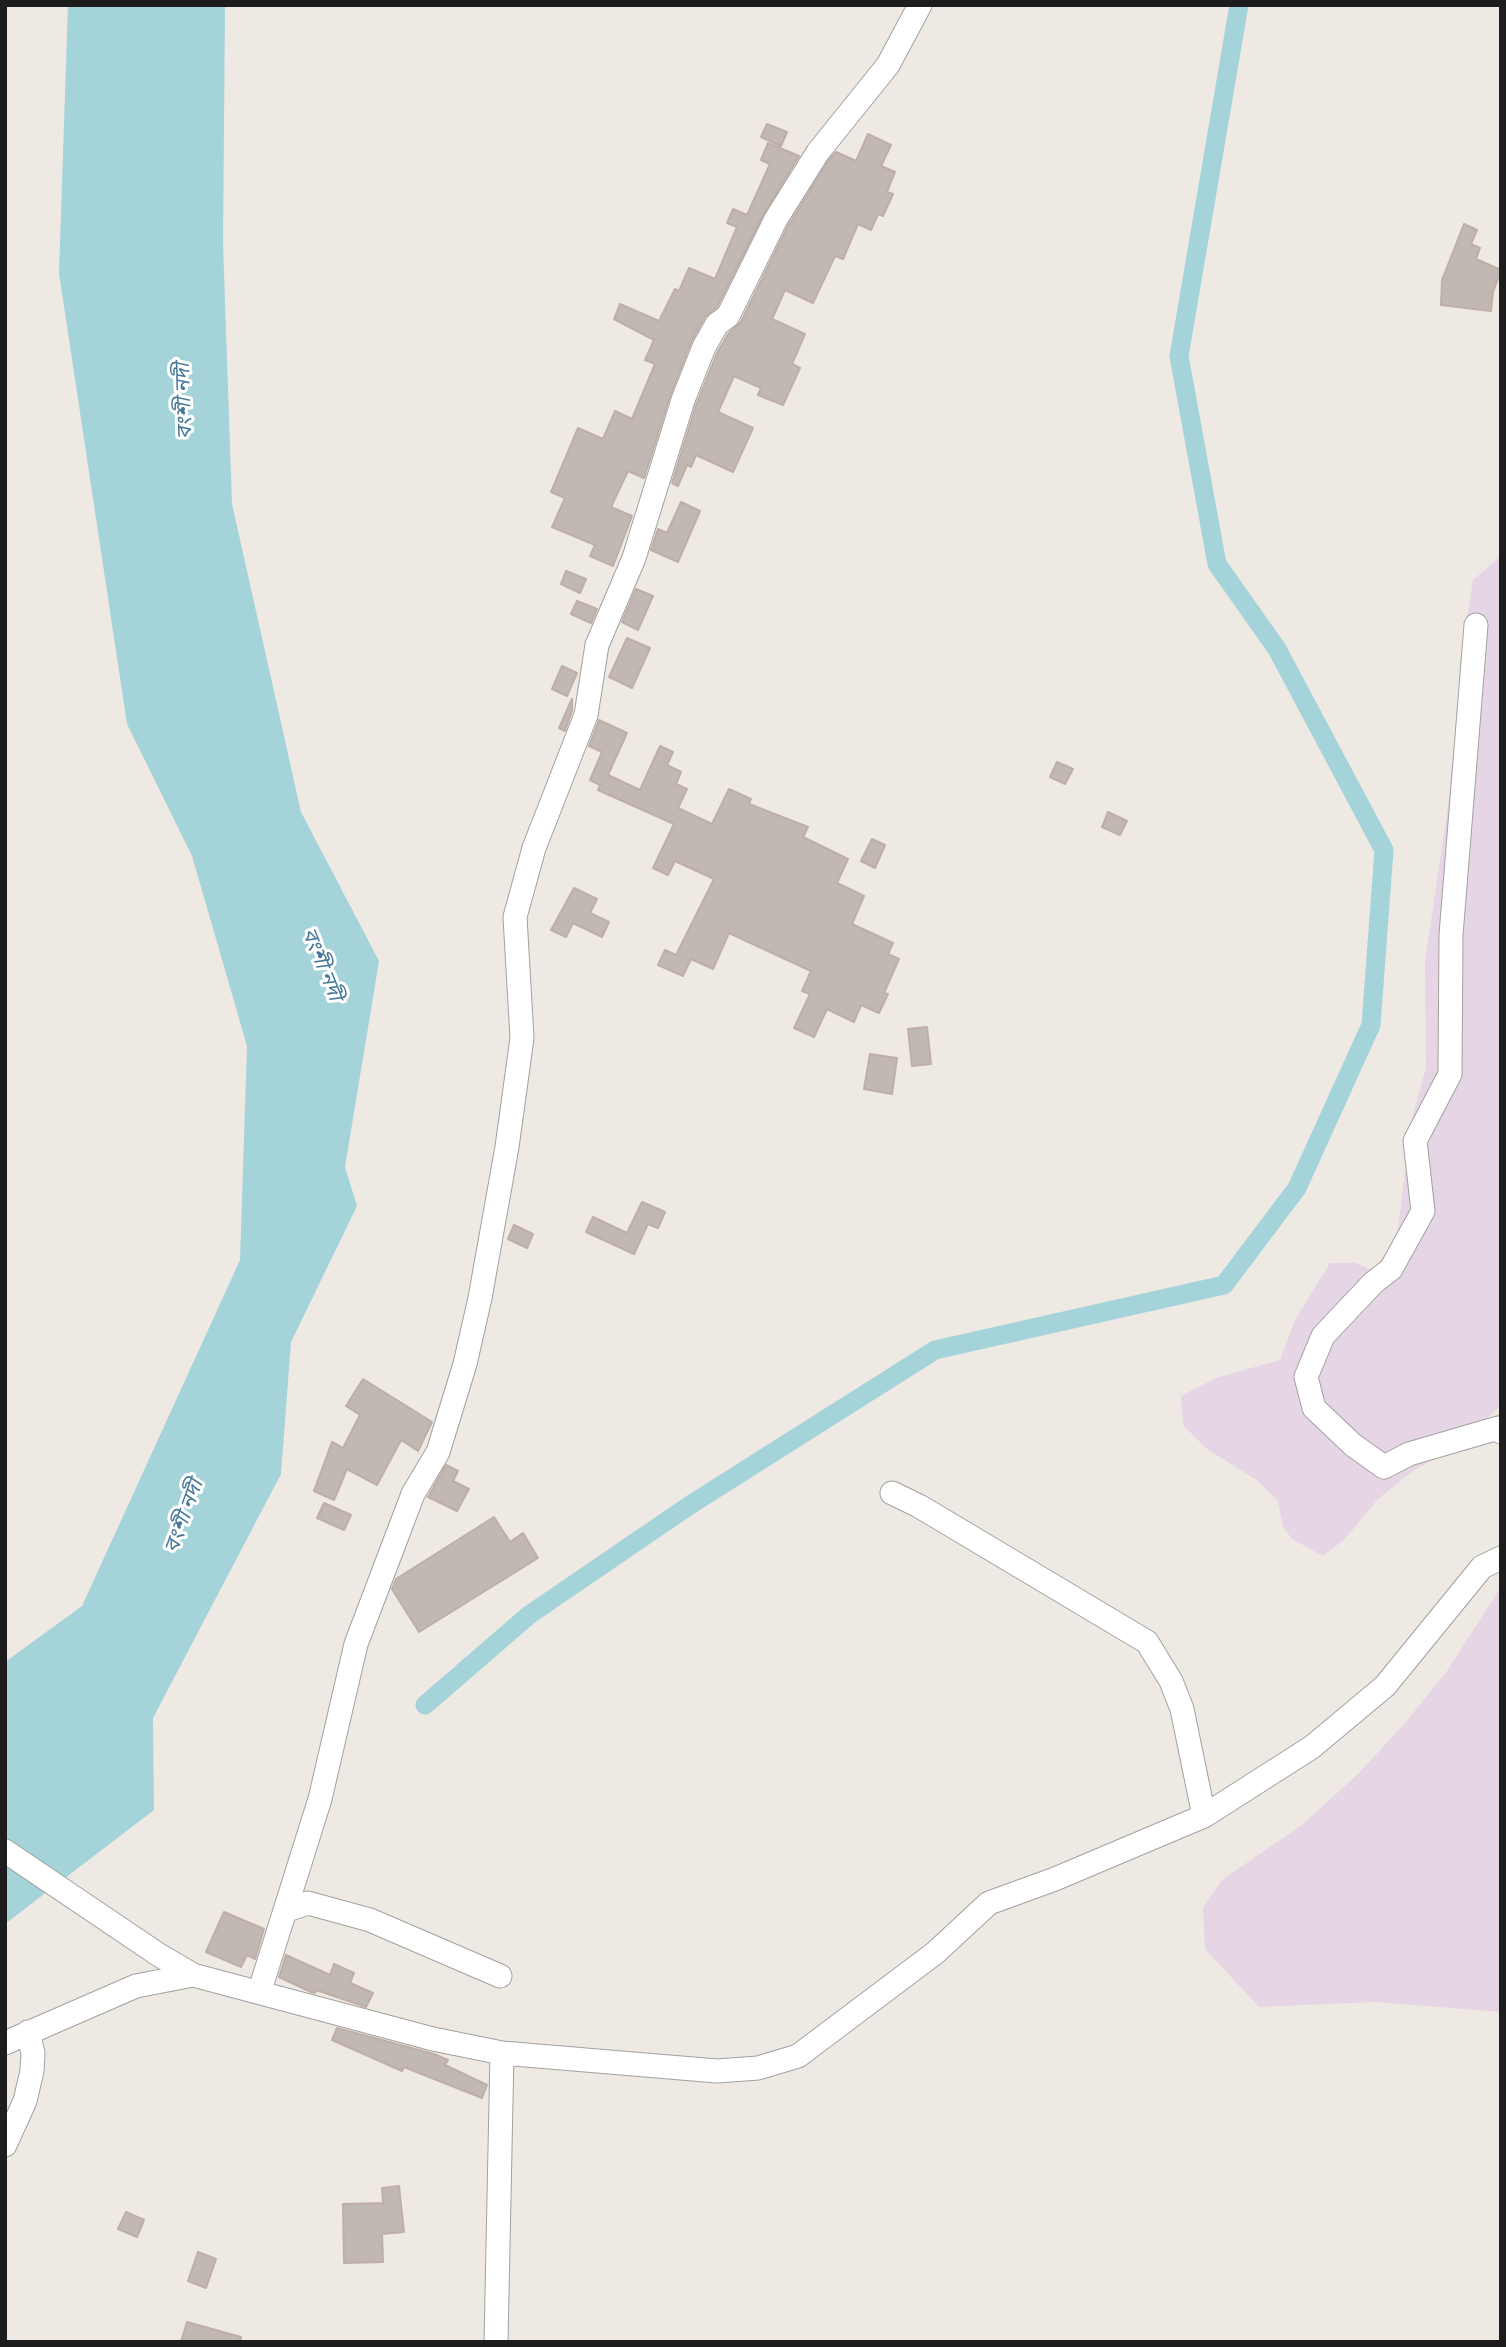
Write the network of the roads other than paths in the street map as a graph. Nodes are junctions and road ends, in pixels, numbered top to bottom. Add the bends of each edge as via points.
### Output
1 (920, 5) edge
2 (1476, 625) dead end
3 (1501, 1432) edge
4 (892, 1493) dead end
5 (1501, 1558) edge
6 (1204, 1816) junction
7 (5, 1851) edge
8 (287, 1910) junction
9 (193, 1975) junction
10 (500, 1976) dead end
11 (260, 1990) junction
12 (28, 2032) junction
13 (5, 2043) edge
14 (502, 2053) junction
15 (5, 2145) edge
16 (496, 2342) edge

1 - 8 street via 888,65 818,152 727,316 704,347 634,558 597,645 586,715 534,848 515,917 522,1038 507,1147 465,1364 438,1452 413,1494 356,1644 320,1799
2 - 3 street via 1451,934 1450,1074 1415,1141 1423,1211 1391,1269 1323,1336 1306,1377 1314,1408 1384,1467 1409,1454 1498,1428
4 - 6 street via 1147,1642 1182,1709
5 - 6 street via 1482,1567 1385,1686 1312,1747
6 - 14 street via 989,1903 935,1953 798,2056 758,2068 717,2071
7 - 9 street
8 - 10 street via 308,1903 370,1920
8 - 11 street
9 - 11 street
9 - 12 street via 136,1986
11 - 14 street via 433,2039
12 - 13 street
12 - 15 street via 32,2071
14 - 16 street

